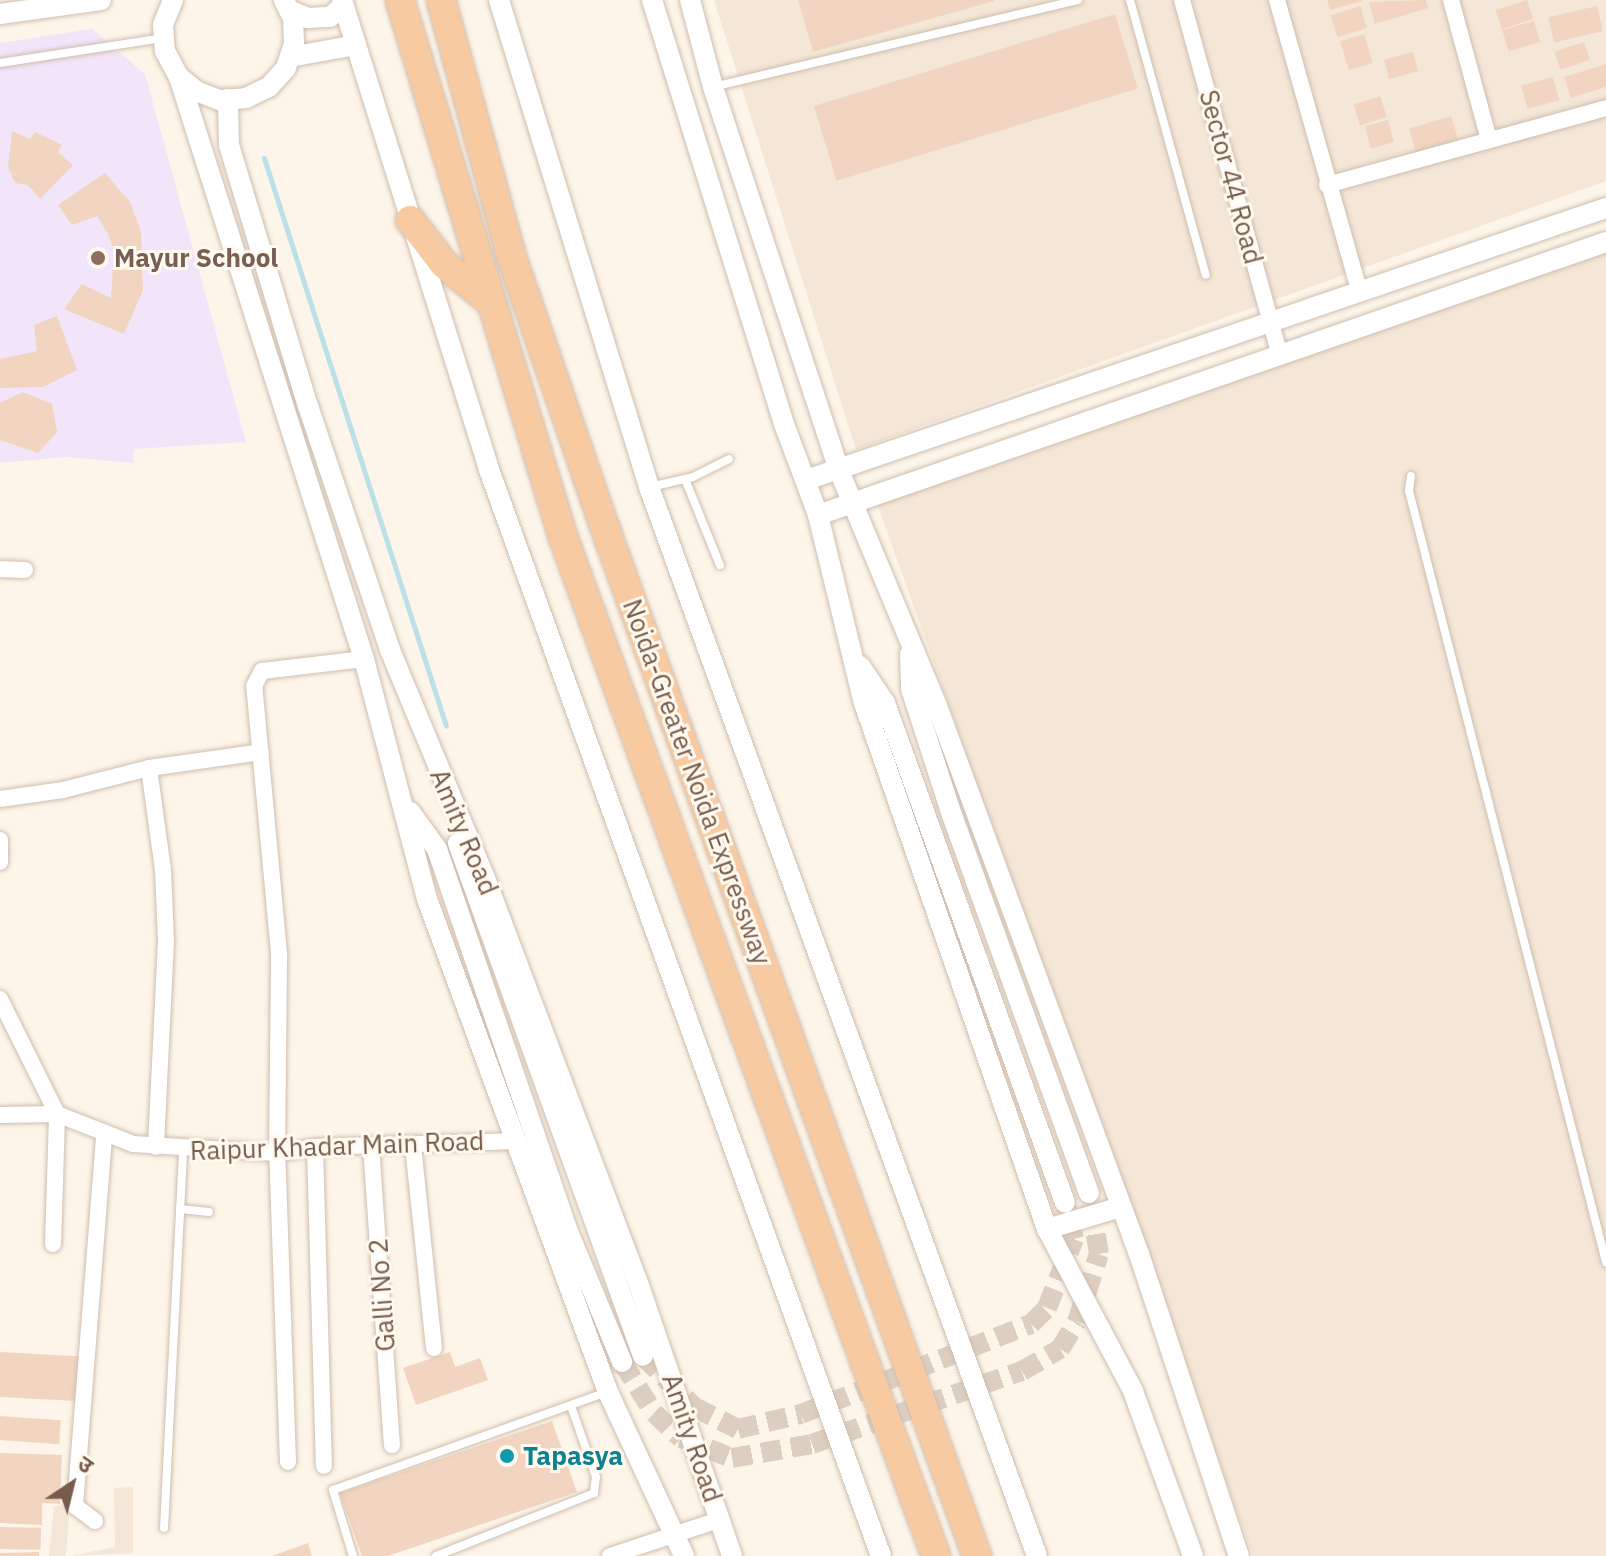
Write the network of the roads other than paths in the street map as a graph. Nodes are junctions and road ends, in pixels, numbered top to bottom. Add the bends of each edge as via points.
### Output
1 (101, 0) edge
2 (171, 0) edge
3 (400, 0) edge
4 (441, 0) edge
5 (499, 0) edge
6 (652, 0) edge
7 (690, 0) edge
8 (1078, 0) edge
9 (1130, 0) edge
10 (1182, 0) edge
11 (1277, 0) edge
12 (1451, 0) edge
13 (343, 2) edge
14 (287, 5) edge
15 (0, 14) edge
16 (164, 38) junction
17 (356, 45) junction
18 (290, 57) junction
19 (0, 63) edge
20 (179, 77) junction
21 (713, 87) junction
22 (228, 99) junction
23 (1606, 108) edge
24 (1489, 140) junction
25 (1327, 185) junction
26 (1606, 208) edge
27 (410, 220) junction
28 (1606, 242) edge
29 (1206, 275) dead end
30 (1360, 294) junction
31 (491, 302) junction
32 (1271, 322) junction
33 (1280, 355) junction
34 (729, 459) dead end
35 (838, 468) junction
36 (1411, 476) dead end
37 (685, 479) junction
38 (806, 480) junction
39 (649, 487) junction
40 (851, 501) junction
41 (818, 515) junction
42 (720, 565) dead end
43 (0, 569) edge
44 (25, 570) dead end
45 (909, 638) junction
46 (853, 656) junction
47 (364, 659) junction
48 (261, 752) junction
49 (149, 768) junction
50 (0, 799) edge
51 (401, 799) junction
52 (451, 799) junction
53 (0, 840) edge
54 (0, 862) edge
55 (0, 999) edge
56 (57, 1114) junction
57 (0, 1115) edge
58 (104, 1136) junction
59 (513, 1141) junction
60 (413, 1145) junction
61 (371, 1146) junction
62 (156, 1147) junction
63 (315, 1147) junction
64 (183, 1150) junction
65 (277, 1153) junction
66 (1089, 1193) tunnel mouth
67 (1065, 1203) tunnel mouth
68 (1121, 1207) junction
69 (180, 1209) junction
70 (209, 1212) dead end
71 (1047, 1229) junction
72 (53, 1244) dead end
73 (1606, 1262) edge
74 (434, 1348) dead end
75 (643, 1356) tunnel mouth
76 (622, 1362) tunnel mouth
77 (608, 1392) junction
78 (571, 1406) junction
79 (392, 1445) dead end
80 (288, 1462) dead end
81 (324, 1466) dead end
82 (721, 1519) junction
83 (95, 1521) dead end
84 (164, 1528) dead end
85 (675, 1533) junction
86 (353, 1556) edge
87 (436, 1556) edge
88 (610, 1556) edge
89 (684, 1556) edge
90 (732, 1556) edge
91 (881, 1556) edge
92 (936, 1556) edge
93 (977, 1556) edge
94 (1037, 1556) edge
95 (1193, 1556) edge
96 (1239, 1556) edge

1 - 15 street
2 - 16 street
3 - 31 highway, Noida-Greater Noida Expressway
4 - 93 highway, Noida-Greater Noida Expressway via 511,255 605,528
5 - 39 street
6 - 38 street
7 - 21 street
8 - 21 lane
9 - 29 lane
10 - 32 street, Sector 44 Road
11 - 25 street
12 - 24 street
13 - 14 street via 330,17 308,18
13 - 17 street
14 - 18 street via 294,44
16 - 19 lane
16 - 20 street, Amity Road
17 - 18 street
17 - 27 street
18 - 22 street via 269,87 246,98
20 - 22 street via 196,91
20 - 47 street, Amity Road
21 - 35 street
22 - 52 street, Amity Road via 229,145 308,406 390,650
23 - 24 street
24 - 25 street
25 - 30 street
26 - 30 street
27 - 31 highway via 444,264
27 - 91 street via 564,688 655,922
28 - 33 street
30 - 32 street
31 - 92 highway, Noida-Greater Noida Expressway via 563,537
32 - 33 street, Sector 44 Road
32 - 35 street
33 - 40 street
34 - 37 lane
35 - 38 street
35 - 40 street
36 - 73 lane via 1409,491
37 - 39 lane
37 - 42 lane
38 - 41 street
39 - 94 street
40 - 41 street
40 - 45 street
41 - 46 street
43 - 44 street
45 - 66 street via 911,689
45 - 68 street
46 - 67 street via 885,703
46 - 71 street via 864,703
47 - 48 street via 262,671 256,677
47 - 51 street, Amity Road
48 - 49 street
48 - 65 street via 279,953
49 - 50 street via 63,790
49 - 62 street via 166,941
51 - 59 street, Amity Road via 427,899
51 - 76 street via 437,849 567,1229
52 - 75 street via 459,849
52 - 82 street, Amity Road via 632,1266
53 - 54 street
55 - 56 street
56 - 57 street
56 - 58 street, Raipur Khadar Main Road
56 - 72 street
58 - 62 street, Raipur Khadar Main Road
58 - 83 street via 75,1506
59 - 60 street, Raipur Khadar Main Road
59 - 77 street, Amity Road
60 - 61 street, Raipur Khadar Main Road
60 - 74 street
61 - 63 street, Raipur Khadar Main Road
61 - 79 street, Galli No 2
62 - 64 street, Raipur Khadar Main Road
63 - 65 street, Raipur Khadar Main Road
63 - 81 street
64 - 65 street, Raipur Khadar Main Road
64 - 69 lane
65 - 80 street
68 - 71 street
68 - 96 street
69 - 70 lane
69 - 84 lane
71 - 95 street via 1133,1391
77 - 78 lane
77 - 85 street, Amity Road
78 - 86 lane via 333,1490
78 - 87 lane via 596,1477 594,1493
82 - 85 street
82 - 90 street, Amity Road
85 - 88 street
85 - 89 street, Amity Road

